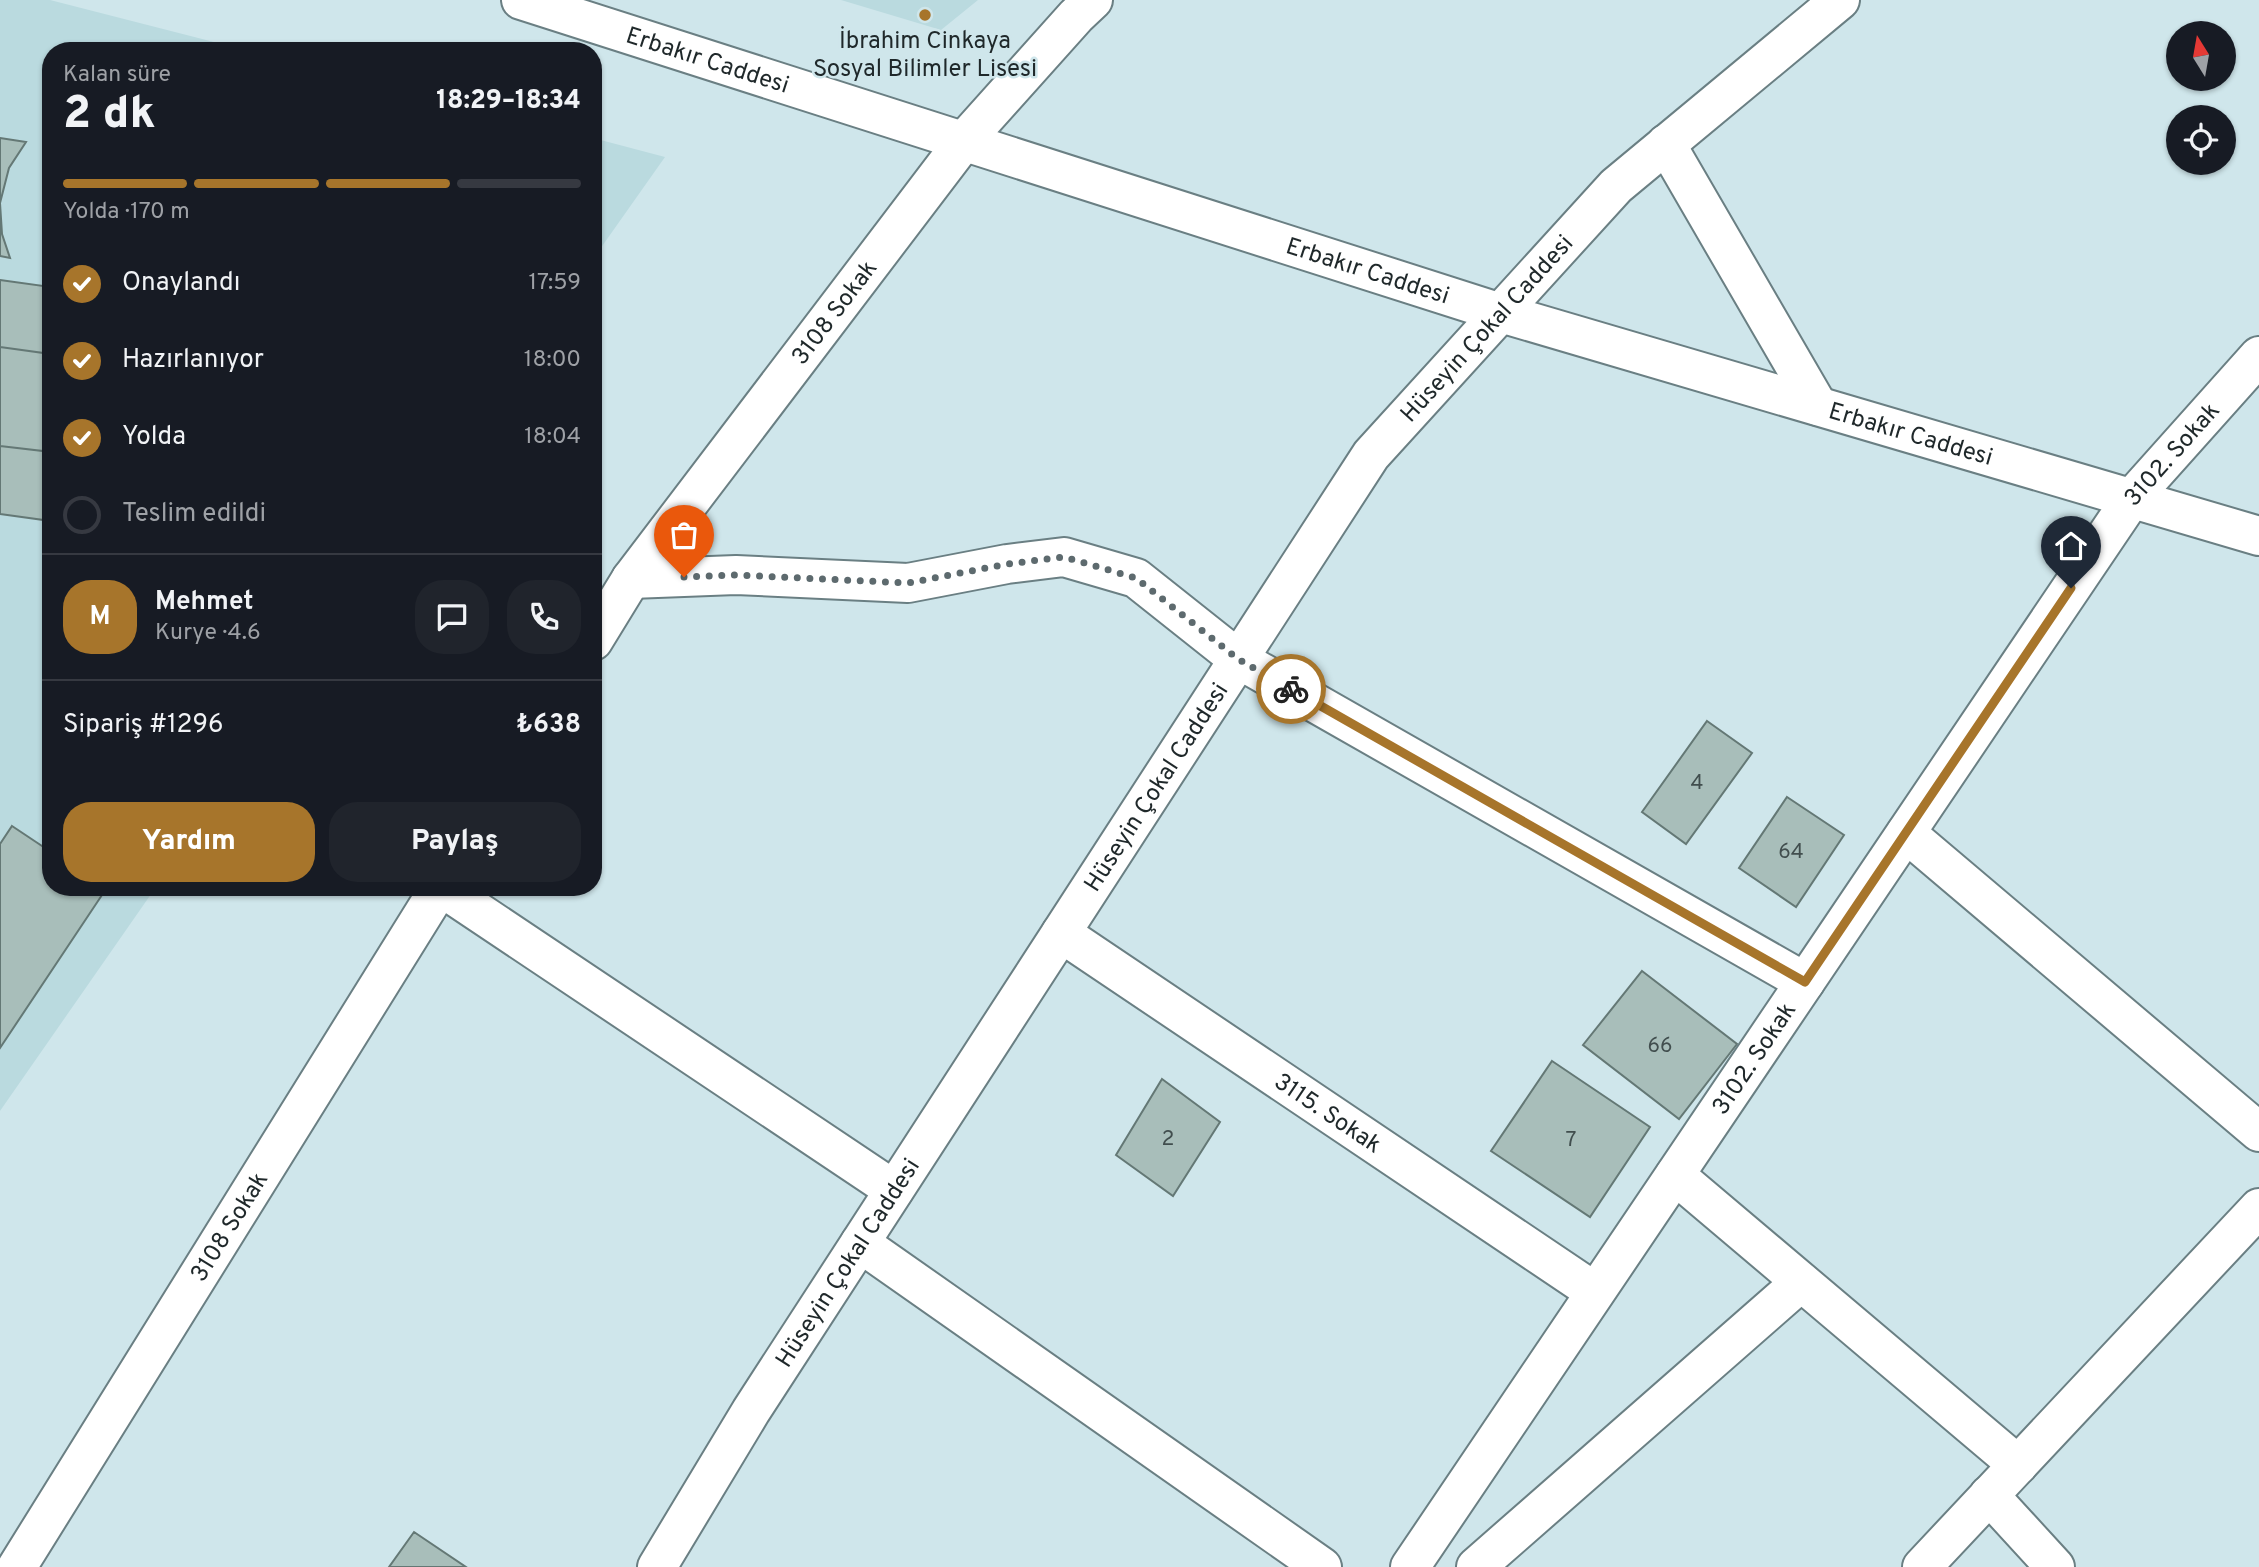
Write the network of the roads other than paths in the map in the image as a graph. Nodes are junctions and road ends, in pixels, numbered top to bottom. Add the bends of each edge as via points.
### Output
1 (521, 0) edge
2 (1093, 0) edge
3 (1840, 0) edge
4 (964, 141) junction
5 (1666, 144) junction
6 (1501, 313) junction
7 (2259, 356) edge
8 (1818, 406) junction
9 (2132, 498) junction
10 (2259, 536) edge
11 (631, 579) junction
12 (602, 626) edge
13 (1238, 659) junction
14 (1906, 833) junction
15 (435, 896) edge
16 (454, 896) edge
17 (1061, 933) junction
18 (1805, 982) junction
19 (2259, 1132) edge
20 (1675, 1175) junction
21 (894, 1190) junction
22 (2259, 1208) edge
23 (860, 1243) junction
24 (1801, 1282) junction
25 (1595, 1292) junction
26 (2018, 1465) junction
27 (1989, 1495) junction
28 (16, 1567) edge
29 (657, 1567) edge
30 (1322, 1567) edge
31 (1409, 1567) edge
32 (1476, 1567) edge
33 (1922, 1567) edge
34 (2055, 1567) edge

1 - 4 street, Erbakır Caddesi
2 - 4 street, 3108 Sokak
3 - 5 street, Hüseyin Çokal Caddesi
4 - 6 street, Erbakır Caddesi
4 - 11 street, 3108 Sokak
5 - 6 street, Hüseyin Çokal Caddesi via 1616,186
5 - 8 street
6 - 8 street, Erbakır Caddesi
6 - 13 street, Hüseyin Çokal Caddesi via 1371,455
7 - 9 street, 3102. Sokak
8 - 9 street, Erbakır Caddesi
9 - 10 street, Erbakır Caddesi
9 - 14 street, 3102. Sokak
11 - 12 street, 3108 Sokak
11 - 13 street via 737,575 908,583 1064,557 1136,578
13 - 17 street, Hüseyin Çokal Caddesi
13 - 18 street
14 - 18 street, 3102. Sokak
14 - 19 street
15 - 28 street, 3108 Sokak
16 - 21 street
17 - 21 street, Hüseyin Çokal Caddesi
17 - 25 street, 3115. Sokak
18 - 20 street, 3102. Sokak
20 - 24 street
20 - 25 street, 3102. Sokak
21 - 23 street, Hüseyin Çokal Caddesi
22 - 26 street
23 - 29 street, Hüseyin Çokal Caddesi
23 - 30 street
24 - 26 street
24 - 32 street
25 - 31 street, 3102. Sokak
26 - 27 street
27 - 33 street
27 - 34 street

